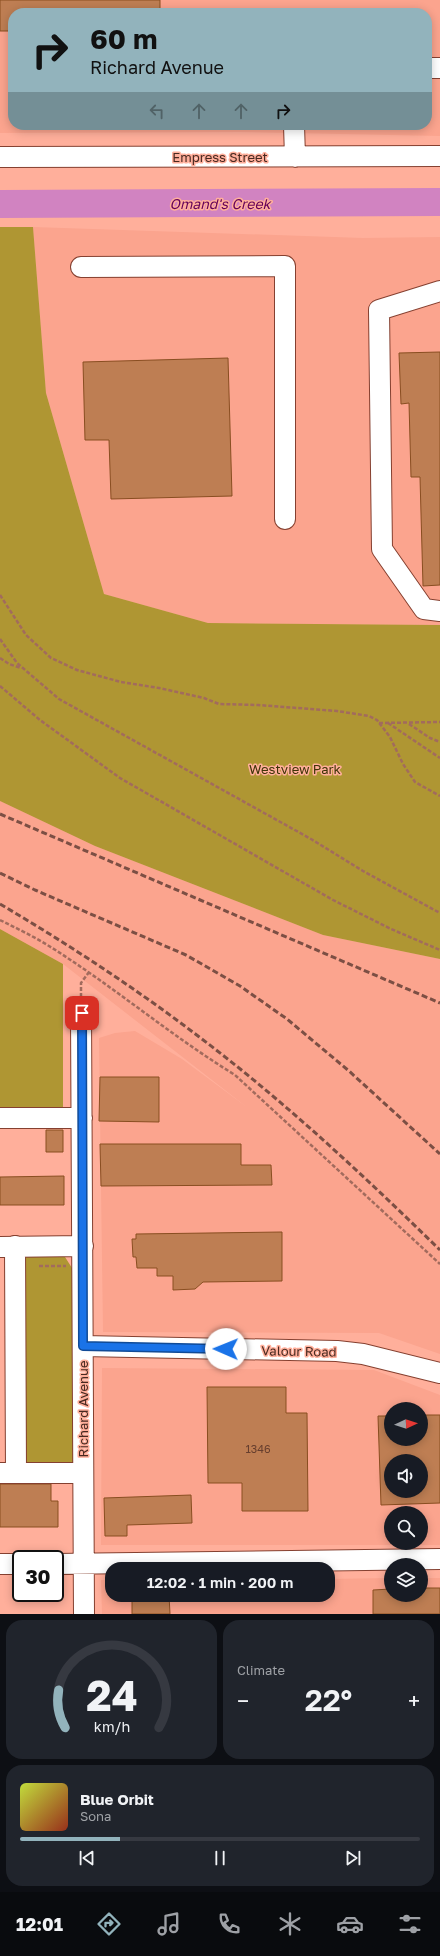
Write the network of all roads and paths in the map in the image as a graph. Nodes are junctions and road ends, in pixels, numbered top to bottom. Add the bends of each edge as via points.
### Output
1 (294, 130) edge
2 (440, 156) edge
3 (0, 157) edge
4 (295, 157) junction
5 (81, 266) dead end
6 (440, 291) edge
7 (286, 519) dead end
8 (0, 595) edge
9 (440, 610) edge
10 (0, 639) edge
11 (0, 658) edge
12 (24, 669) junction
13 (0, 686) edge
14 (379, 723) junction
15 (388, 723) junction
16 (440, 723) edge
17 (408, 724) junction
18 (440, 742) edge
19 (440, 758) edge
20 (440, 796) edge
21 (440, 913) edge
22 (0, 920) edge
23 (440, 950) edge
24 (89, 972) junction
25 (82, 1013) joint
26 (0, 1118) edge
27 (82, 1118) junction
28 (8, 1246) edge
29 (83, 1246) junction
30 (440, 1264) edge
31 (83, 1346) junction
32 (440, 1373) edge
33 (8, 1473) edge
34 (83, 1473) junction
35 (440, 1559) edge
36 (0, 1564) edge
37 (12, 1564) edge
38 (64, 1564) edge
39 (84, 1564) junction
40 (84, 1614) edge

1 - 4 street
2 - 4 street, Empress Street
3 - 4 street, Empress Street
5 - 7 street via 285,266
6 - 9 street via 379,310 382,549 424,608
8 - 14 path via 26,635 51,658 77,670 121,682 204,698 219,704 337,712 369,716
10 - 12 path
11 - 12 path
12 - 21 path via 59,699
13 - 23 path via 40,720 126,781 333,900
14 - 15 path
14 - 20 path via 390,737 402,764 415,782
15 - 17 path
15 - 19 path
16 - 17 path
17 - 18 path
22 - 24 path via 48,945
24 - 25 path via 81,983
24 - 30 path via 196,1051 234,1075
25 - 27 street, Richard Avenue
26 - 27 street
27 - 29 street, Richard Avenue
28 - 29 street
28 - 33 street
29 - 31 street, Richard Avenue
31 - 32 street, Valour Road via 336,1351 364,1354
31 - 34 street, Richard Avenue
33 - 34 street
34 - 39 street, Richard Avenue
35 - 39 street
36 - 37 street
38 - 39 street
39 - 40 street, Richard Avenue

